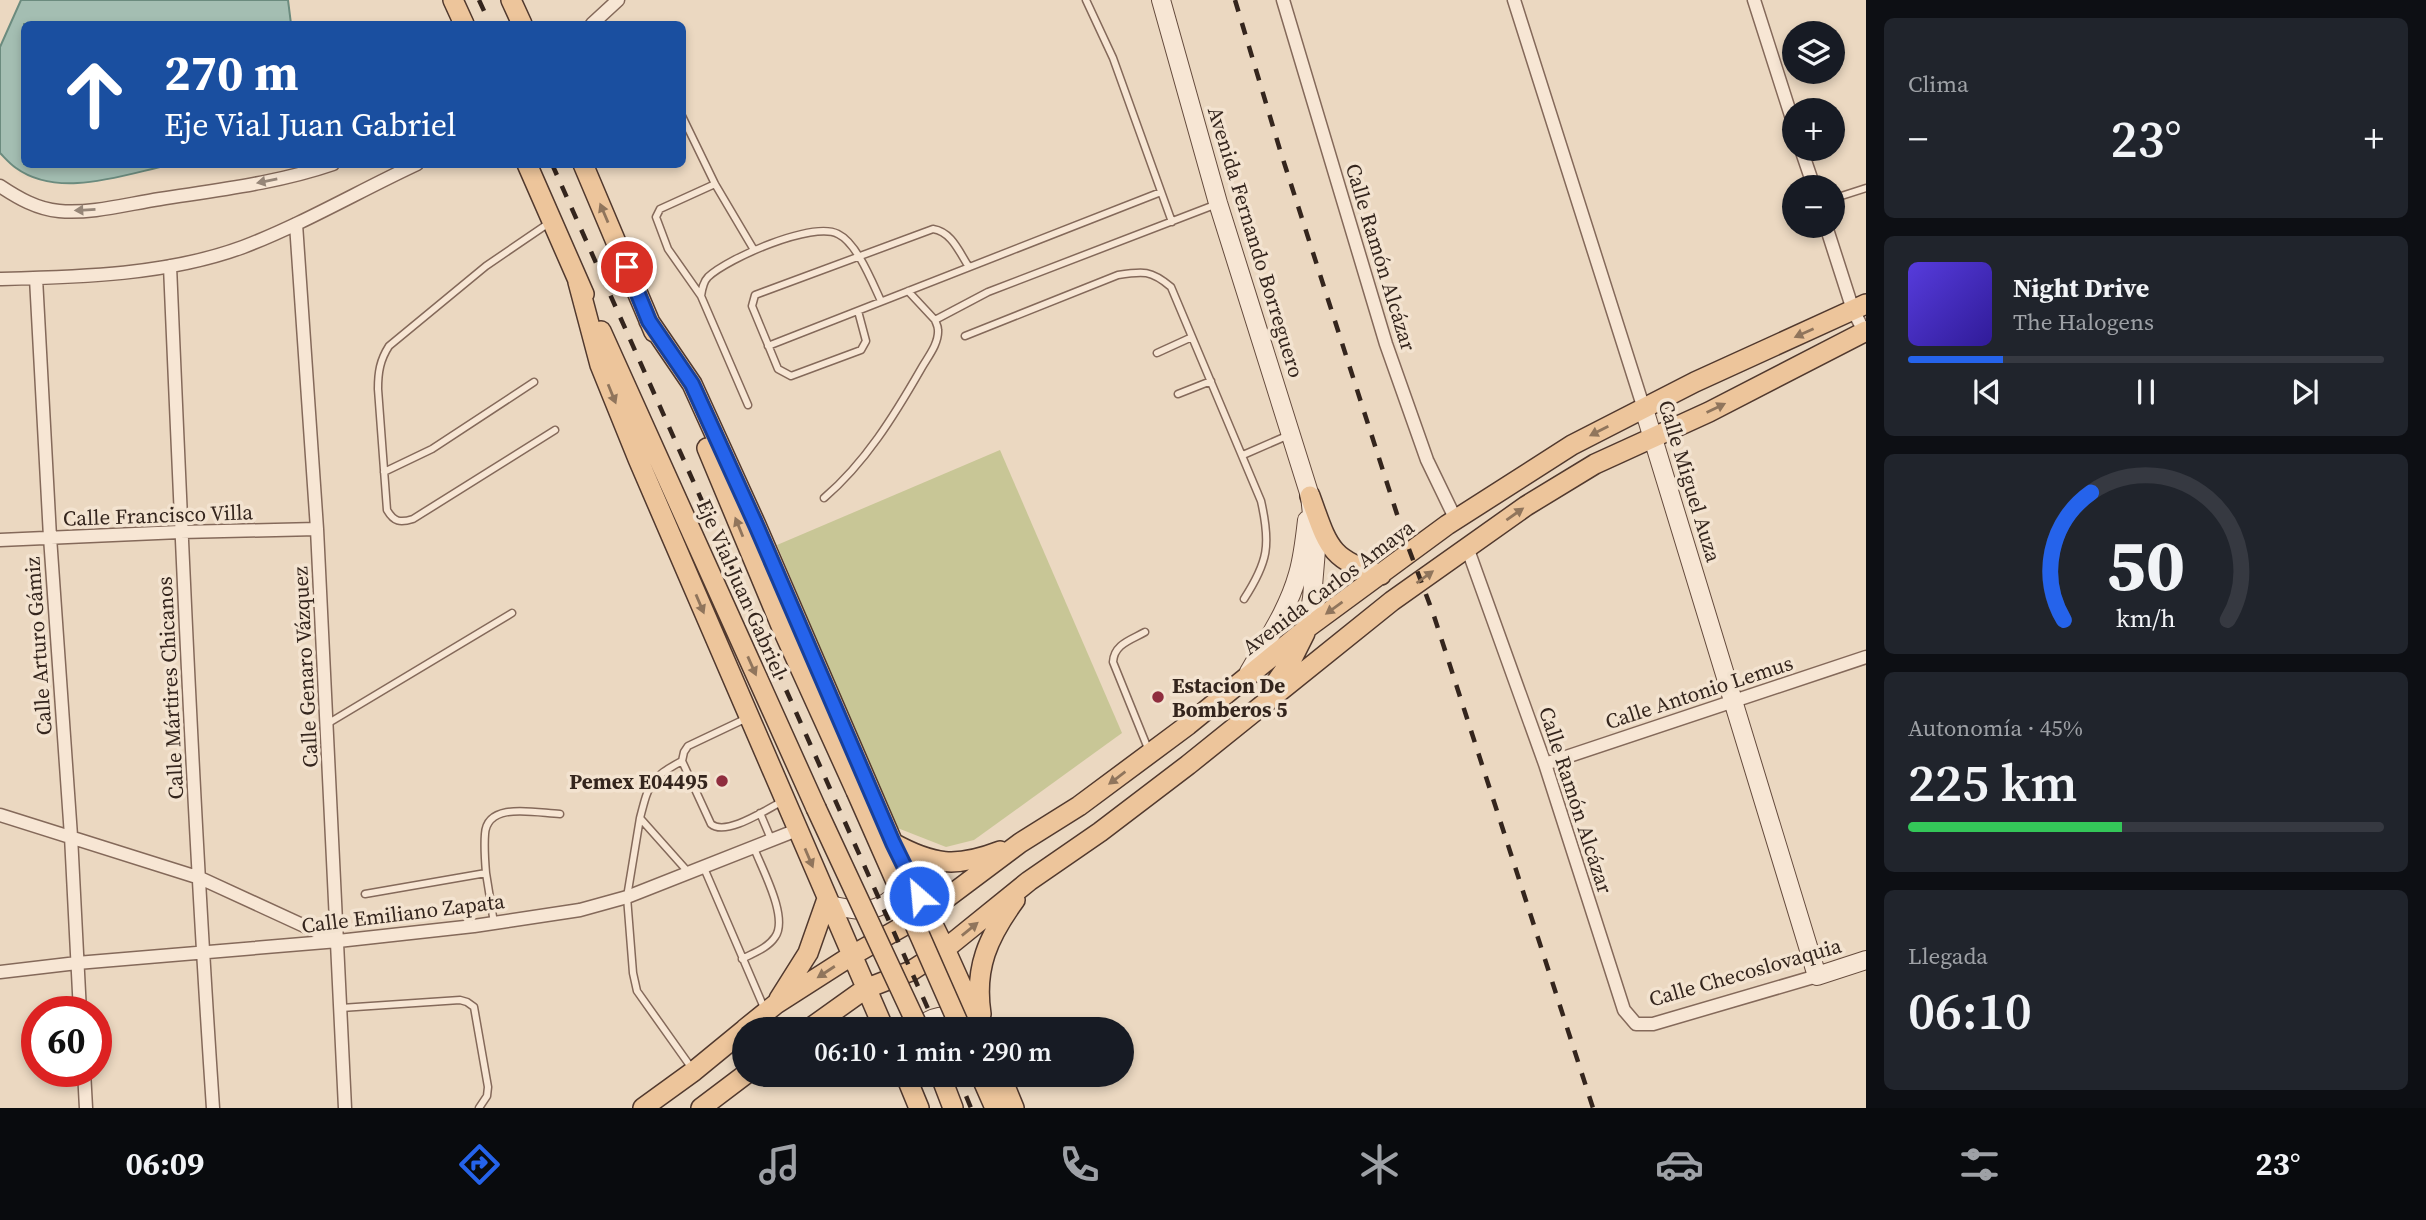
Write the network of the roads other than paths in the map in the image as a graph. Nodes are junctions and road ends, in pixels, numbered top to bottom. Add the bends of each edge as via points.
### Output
1 (453, 0) edge
2 (511, 0) edge
3 (618, 0) edge
4 (1086, 0) edge
5 (1161, 0) edge
6 (1283, 0) edge
7 (1514, 0) edge
8 (1754, 0) edge
9 (463, 21) edge
10 (521, 21) edge
11 (595, 21) edge
12 (1785, 98) edge
13 (686, 124) edge
14 (322, 168) edge
15 (409, 168) edge
16 (529, 168) edge
17 (585, 168) edge
18 (715, 184) junction
19 (0, 186) edge
20 (1866, 188) edge
21 (1161, 192) junction
22 (1845, 195) edge
23 (1219, 203) junction
24 (551, 222) junction
25 (1172, 222) junction
26 (296, 224) junction
27 (1831, 238) edge
28 (754, 250) junction
29 (859, 256) junction
30 (170, 266) junction
31 (969, 267) junction
32 (36, 278) junction
33 (0, 279) edge
34 (578, 282) junction
35 (908, 291) junction
36 (701, 296) junction
37 (881, 301) junction
38 (1860, 307) edge
39 (858, 312) junction
40 (934, 320) junction
41 (649, 321) junction
42 (1866, 333) edge
43 (965, 336) dead end
44 (1192, 337) junction
45 (768, 346) junction
46 (1157, 354) dead end
47 (1211, 381) junction
48 (534, 382) dead end
49 (1178, 394) dead end
50 (748, 405) dead end
51 (1644, 409) junction
52 (555, 430) dead end
53 (1291, 434) junction
54 (1651, 436) junction
55 (1243, 455) junction
56 (384, 472) junction
57 (1310, 496) junction
58 (824, 498) dead end
59 (1456, 520) junction
60 (317, 529) junction
61 (180, 532) junction
62 (50, 537) junction
63 (0, 540) edge
64 (1467, 547) junction
65 (1381, 575) junction
66 (1244, 599) dead end
67 (512, 613) dead end
68 (1307, 628) junction
69 (1145, 632) dead end
70 (1866, 657) edge
71 (1246, 677) junction
72 (1734, 700) junction
73 (748, 717) junction
74 (1241, 723) junction
75 (327, 724) junction
76 (1188, 725) junction
77 (1208, 749) junction
78 (1150, 753) junction
79 (682, 761) junction
80 (1545, 764) junction
81 (785, 800) junction
82 (1079, 806) junction
83 (760, 813) junction
84 (560, 814) dead end
85 (0, 816) edge
86 (640, 818) junction
87 (797, 830) junction
88 (1100, 832) junction
89 (71, 836) junction
90 (772, 841) junction
91 (893, 843) junction
92 (1020, 843) junction
93 (754, 848) junction
94 (704, 868) junction
95 (486, 873) junction
96 (689, 873) junction
97 (200, 878) junction
98 (911, 879) junction
99 (1029, 881) junction
100 (365, 894) dead end
101 (627, 897) junction
102 (829, 902) junction
103 (928, 912) junction
104 (494, 923) junction
105 (338, 941) junction
106 (945, 949) junction
107 (202, 954) junction
108 (851, 956) junction
109 (742, 958) junction
110 (1866, 961) edge
111 (77, 963) junction
112 (0, 972) edge
113 (1817, 976) junction
114 (865, 989) junction
115 (79, 996) edge
116 (341, 1007) junction
117 (771, 1008) junction
118 (760, 1017) edge
119 (826, 1017) edge
120 (878, 1017) edge
121 (912, 1017) edge
122 (970, 1017) edge
123 (971, 1017) edge
124 (976, 1017) edge
125 (1636, 1024) joint
126 (732, 1040) edge
127 (694, 1071) junction
128 (732, 1085) edge
129 (84, 1087) edge
130 (910, 1087) edge
131 (945, 1087) edge
132 (986, 1087) edge
133 (1005, 1087) edge
134 (86, 1108) edge
135 (213, 1108) edge
136 (345, 1108) edge
137 (479, 1108) edge
138 (643, 1108) edge
139 (701, 1108) edge
140 (919, 1108) edge
141 (953, 1108) edge
142 (995, 1108) edge
143 (1014, 1108) edge

1 - 9 main road
2 - 10 main road
3 - 11 street
4 - 21 lane via 1113,58
5 - 23 main road, Avenida Fernando Borreguero
6 - 59 street, Calle Ramón Alcázar via 1386,344 1427,460
7 - 51 street, Calle Miguel Auza
8 - 12 street
13 - 18 lane
14 -> 19 street via 100,209 58,211 33,205
15 - 26 street
16 - 24 main road, Eje Vial Juan Gabriel
41 -> 17 main road, Eje Vial Juan Gabriel
18 - 28 lane
18 - 36 lane via 660,209 656,217 668,249
20 - 22 lane
21 - 25 lane
21 - 31 lane
23 - 25 lane
23 - 53 main road, Avenida Fernando Borreguero
24 - 34 main road, Eje Vial Juan Gabriel
24 - 56 lane via 486,266 389,346 378,372
25 - 40 lane via 988,292
26 - 30 street via 242,247
26 - 60 street, Calle Genaro Vázquez
27 - 38 street
28 - 29 lane via 824,230 846,238
28 - 36 lane via 709,276
29 - 31 lane via 933,229 948,235
29 - 37 lane
29 - 45 lane via 754,295 752,306
30 - 32 street
30 - 61 street, Calle Mártires Chicanos
31 - 35 lane
32 - 33 street
32 - 62 street, Calle Arturo Gámiz
34 -> 73 main road via 600,365
34 -> 121 main road, Eje Vial Juan Gabriel, bridge
35 - 37 lane
35 - 40 lane
36 - 50 lane
37 - 39 lane
38 - 42 street
38 -> 51 main road, Avenida Carlos Amaya
39 - 45 lane
39 - 45 lane via 866,341 861,350 791,376 778,369
40 - 58 lane via 938,330 935,344 903,401 864,457
41 - 91 main road via 692,384
122 -> 41 main road, Eje Vial Juan Gabriel, bridge via 856,791
54 -> 42 main road
43 - 44 lane via 1118,275 1138,272 1157,275 1171,287
44 - 46 lane
44 - 47 lane
47 - 49 lane
47 - 55 lane
48 - 56 lane via 432,449
51 - 54 main road, Calle Miguel Auza
51 -> 59 main road, Avenida Carlos Amaya via 1572,445
52 - 56 lane via 403,522 391,518 387,510
53 - 55 lane
53 - 57 main road, Avenida Fernando Borreguero
64 -> 54 main road via 1595,464
54 - 72 main road, Calle Miguel Auza
55 - 66 lane via 1267,527 1260,575
57 - 65 main road via 1334,551 1350,564
57 - 68 main road via 1316,559
57 - 71 main road via 1298,573 1274,632
59 - 65 main road, Avenida Carlos Amaya
60 - 61 street, Calle Francisco Villa
60 - 75 street, Calle Genaro Vázquez
61 - 62 street, Calle Francisco Villa
61 - 97 street, Calle Mártires Chicanos
62 - 63 street, Calle Francisco Villa
62 - 89 street, Calle Arturo Gámiz
74 -> 64 main road
64 - 80 street, Calle Ramón Alcázar
65 -> 68 main road, Avenida Carlos Amaya
67 - 75 lane
68 - 71 main road, Avenida Carlos Amaya
68 - 74 main road via 1291,661
69 - 78 lane via 1118,647 1113,662
70 - 72 street, Calle Antonio Lemus
71 - 76 main road, Avenida Carlos Amaya
72 - 80 street, Calle Antonio Lemus
72 - 113 main road, Calle Miguel Auza
73 - 79 lane via 688,746
73 - 81 main road
74 - 77 main road
75 - 105 street, Calle Genaro Vázquez
76 - 77 main road
76 - 78 main road, Avenida Carlos Amaya
77 - 88 main road
78 -> 82 main road, Avenida Carlos Amaya
79 - 83 lane via 715,828 730,827
79 - 86 lane via 658,774 647,790
80 - 125 street, Calle Ramón Alcázar via 1624,1010
81 - 83 lane
81 - 87 main road
82 - 88 main road
82 - 92 main road, Avenida Carlos Amaya
83 - 90 lane
84 - 95 lane via 501,811 490,819 485,832
85 - 89 street
86 - 96 lane
86 - 101 lane
87 - 90 street, Calle Emiliano Zapata
87 -> 102 main road
88 - 99 main road
89 - 97 street
89 - 111 street, Calle Arturo Gámiz
90 - 93 street, Calle Emiliano Zapata
91 - 92 main road via 918,857 947,862 982,858
91 - 98 main road
92 - 103 main road, Avenida Carlos Amaya
93 - 94 street, Calle Emiliano Zapata
93 - 109 lane via 780,918 774,938
94 - 96 street, Calle Emiliano Zapata
94 - 109 lane
95 - 100 lane
95 - 104 lane
96 - 101 street, Calle Emiliano Zapata
97 - 105 street
97 - 107 street, Calle Mártires Chicanos
98 - 102 main road via 891,901 875,909 859,911
98 - 103 main road
106 -> 99 main road
99 - 124 main road via 983,956
101 - 104 street, Calle Emiliano Zapata via 580,910
101 - 127 lane via 637,991
102 - 108 main road
102 - 117 main road via 808,953
103 - 106 main road
103 - 108 main road, Avenida Carlos Amaya
104 - 105 street, Calle Emiliano Zapata
105 - 107 street, Calle Emiliano Zapata
105 - 116 street, Calle Genaro Vázquez
106 - 114 main road via 911,971
106 - 123 main road
107 - 111 street, Calle Emiliano Zapata
107 - 135 street, Calle Mártires Chicanos
108 - 114 main road
108 -> 117 main road, Avenida Carlos Amaya
109 - 117 lane
110 - 113 main road, Calle Checoslovaquia
111 - 112 street, Calle Emiliano Zapata
111 - 115 street, Calle Arturo Gámiz
113 - 125 street, Calle Checoslovaquia via 1653,1024
114 - 119 main road
114 - 120 main road
116 - 136 street, Calle Genaro Vázquez
116 - 137 lane via 460,1000 471,1004 488,1087
117 - 118 main road, Avenida Carlos Amaya
126 - 127 main road, Avenida Carlos Amaya
127 - 138 main road, Avenida Carlos Amaya
128 - 139 main road
129 - 134 street
130 - 140 main road
131 - 141 main road
132 - 142 main road
133 - 143 main road

